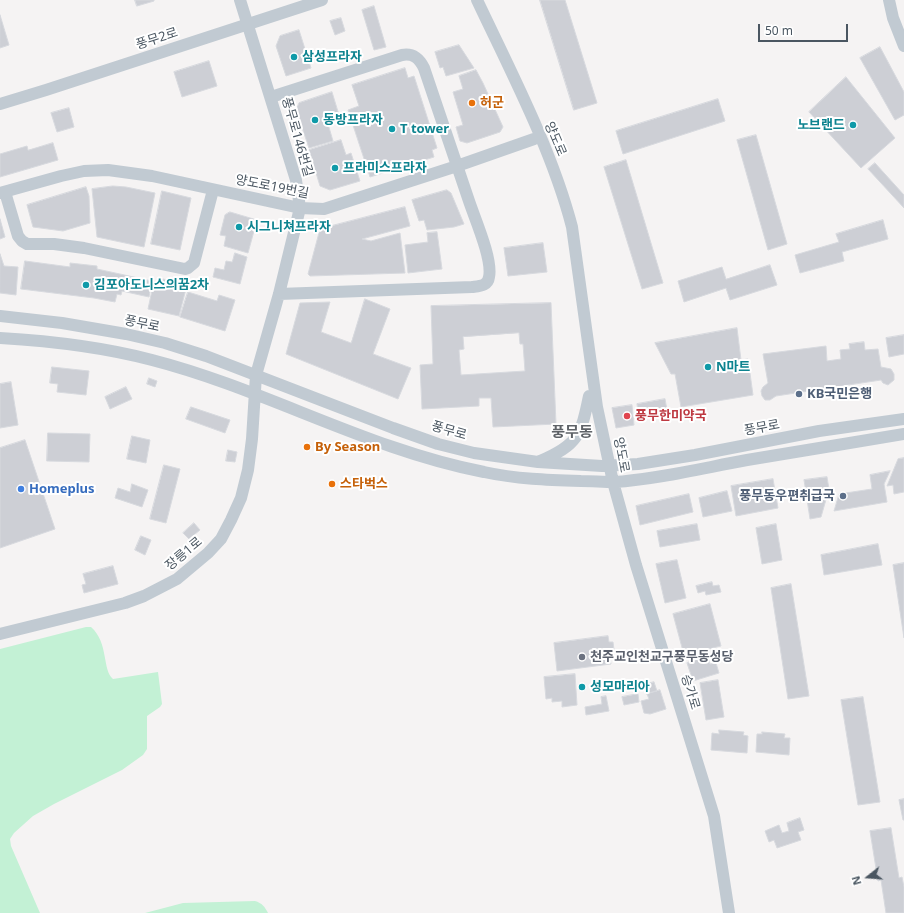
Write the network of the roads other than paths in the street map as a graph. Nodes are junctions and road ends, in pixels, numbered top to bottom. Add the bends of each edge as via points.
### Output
1 (240, 0) edge
2 (322, 0) edge
3 (468, 0) edge
4 (477, 0) edge
5 (888, 0) edge
6 (248, 24) junction
7 (904, 46) edge
8 (271, 97) junction
9 (0, 104) edge
10 (534, 139) junction
11 (457, 166) junction
12 (213, 190) junction
13 (2, 193) edge
14 (300, 208) junction
15 (279, 294) junction
16 (0, 316) edge
17 (0, 338) edge
18 (256, 375) junction
19 (255, 395) junction
20 (589, 396) junction
21 (904, 419) edge
22 (904, 434) edge
23 (538, 462) junction
24 (606, 466) junction
25 (613, 482) junction
26 (0, 634) edge
27 (729, 913) edge

1 - 6 street, 풍무로146번길
2 - 6 street, 풍무2로
3 - 10 street, 양도로
4 - 24 street, 양도로 via 540,137 567,207
5 - 7 street
6 - 8 street, 풍무로146번길
6 - 9 street, 풍무2로
8 - 11 street via 402,55 413,55 424,68
8 - 14 street, 풍무로146번길 via 296,180
10 - 11 street, 양도로19번길
10 - 20 street, 양도로 via 566,227
11 - 14 street, 양도로19번길 via 331,207
11 - 15 street via 487,257 489,278 484,284 472,287
12 - 13 street, 양도로19번길 via 130,172 96,170 61,176
12 - 13 street via 194,263 185,269 84,248 26,244 18,236
12 - 14 street, 양도로19번길
14 - 15 street, 풍무로146번길
15 - 18 street, 풍무로146번길
16 - 18 street, 풍무로 via 62,323 150,340 206,356
17 - 19 street via 60,343 111,351 209,378
18 - 19 street, 장릉1로
18 - 23 street, 풍무로 via 438,444 474,453
19 - 25 street via 344,430 450,464 512,477
19 - 26 street, 장릉1로 via 249,463 241,498 221,539 208,553 177,579 144,596
20 - 23 street via 582,425 572,443
20 - 24 street, 양도로
21 - 24 street, 풍무로 via 664,460
22 - 25 street
23 - 24 street, 풍무로
24 - 25 street, 양도로
25 - 27 street, 승가로 via 636,565 714,816

